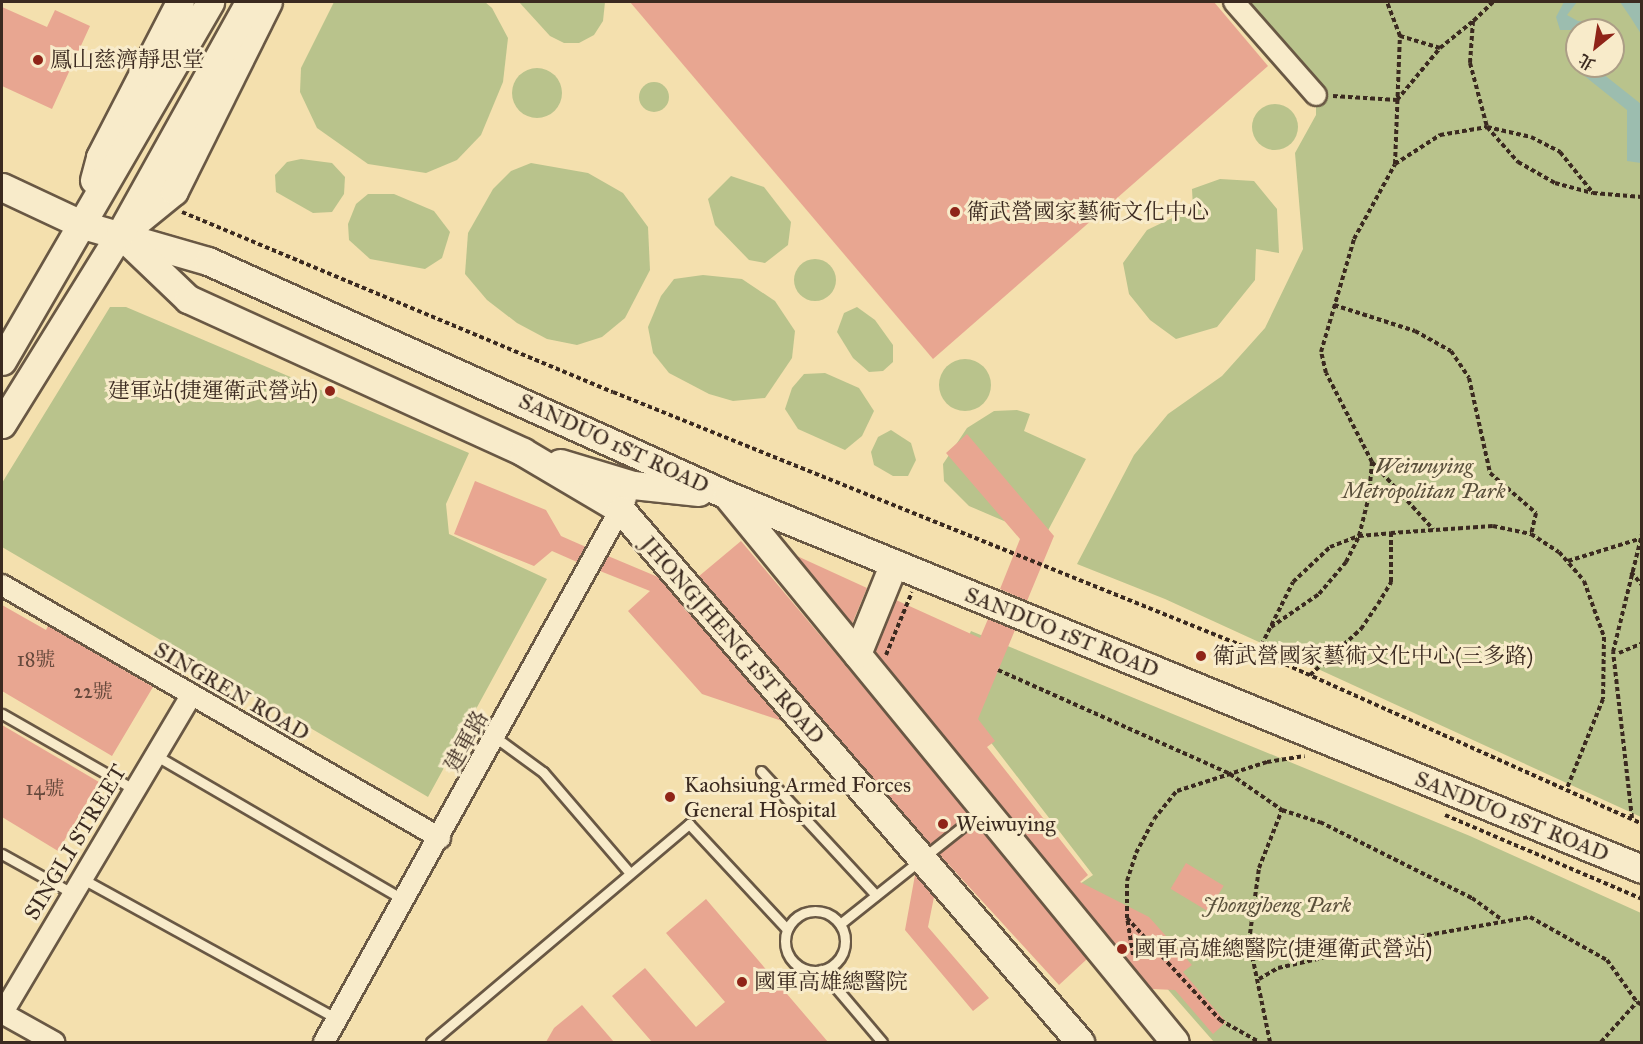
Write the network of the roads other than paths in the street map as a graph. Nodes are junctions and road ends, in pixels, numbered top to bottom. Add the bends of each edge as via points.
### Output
1 (180, 2) edge
2 (210, 2) edge
3 (249, 2) edge
4 (268, 2) edge
5 (1234, 2) edge
6 (1316, 95) road end
7 (2, 187) edge
8 (83, 225) junction
9 (120, 234) junction
10 (2, 361) edge
11 (2, 424) edge
12 (523, 452) junction
13 (645, 460) junction
14 (633, 485) junction
15 (727, 495) junction
16 (621, 510) junction
17 (894, 563) junction
18 (2, 585) edge
19 (857, 654) junction
20 (191, 696) junction
21 (2, 714) edge
22 (495, 737) junction
23 (156, 755) junction
24 (761, 771) dead end
25 (135, 790) junction
26 (984, 809) junction
27 (440, 838) junction
28 (2, 854) edge
29 (921, 859) junction
30 (1641, 869) edge
31 (630, 873) junction
32 (77, 885) junction
33 (876, 895) junction
34 (404, 900) junction
35 (840, 924) junction
36 (787, 929) junction
37 (821, 970) junction
38 (2, 1013) edge
39 (338, 1019) junction
40 (54, 1042) edge
41 (324, 1042) edge
42 (431, 1042) edge
43 (882, 1042) edge
44 (1080, 1042) edge
45 (1175, 1042) edge

1 - 8 street via 98,160
2 - 8 street
3 - 9 street
4 - 9 street via 174,191
5 - 6 street
7 - 8 street
8 - 9 street
8 - 10 street
9 - 11 street
9 - 12 street, SANDUO 1ST ROAD via 188,299
9 - 13 street, SANDUO 1ST ROAD via 208,261
12 - 14 street
12 - 16 street, SANDUO 1ST ROAD
13 - 14 street, 建軍路
13 - 15 street, SANDUO 1ST ROAD
14 - 15 street
14 - 16 street, 建軍路
15 - 17 street, SANDUO 1ST ROAD
15 - 19 street
16 - 22 street, 建軍路
16 - 29 street, JHONGJHENG 1ST ROAD
17 - 19 street
17 - 30 street, SANDUO 1ST ROAD
18 - 20 street, SINGREN ROAD
19 - 26 street
20 - 23 street, SINGLI STREET
20 - 27 street, SINGREN ROAD
21 - 25 lane
22 - 27 street, 建軍路
22 - 31 lane via 543,772
23 - 25 street, SINGLI STREET
23 - 34 lane
24 - 33 lane
25 - 32 street, SINGLI STREET
26 - 29 lane
26 - 45 street
27 - 34 street, 建軍路
28 - 32 lane
29 - 33 lane
29 - 44 street, JHONGJHENG 1ST ROAD
31 - 36 lane via 689,824
31 - 42 lane
32 - 38 street, SINGLI STREET
32 - 39 lane
33 - 35 lane
34 - 39 street, 建軍路
35 - 36 lane via 817,911 799,915
35 - 37 lane via 843,952
36 - 37 lane via 786,947 795,963
37 - 43 lane
38 - 40 street
39 - 41 street, 建軍路

